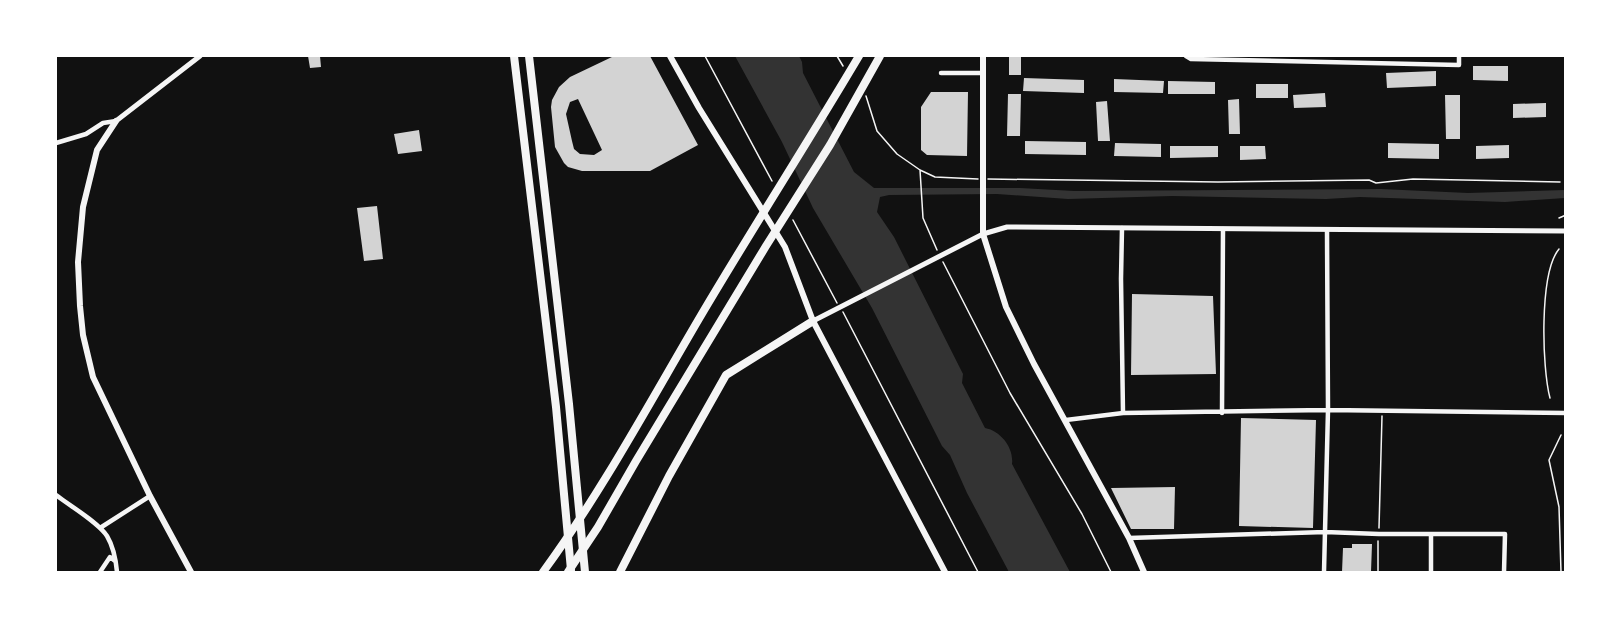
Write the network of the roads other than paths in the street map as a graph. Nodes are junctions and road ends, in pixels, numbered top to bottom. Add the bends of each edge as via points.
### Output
1 (200, 56) edge
2 (514, 56) edge
3 (529, 56) edge
4 (670, 56) edge
5 (859, 56) edge
6 (880, 56) edge
7 (983, 56) edge
8 (1186, 56) edge
9 (1459, 56) edge
10 (940, 73) dead end
11 (983, 73) junction
12 (116, 121) junction
13 (56, 143) edge
14 (1122, 228) junction
15 (1223, 229) junction
16 (1327, 231) junction
17 (1566, 231) edge
18 (983, 234) junction
19 (813, 321) junction
20 (1328, 411) junction
21 (1123, 413) junction
22 (1222, 413) junction
23 (1566, 413) edge
24 (1066, 420) junction
25 (56, 495) edge
26 (150, 496) junction
27 (100, 528) junction
28 (1325, 532) junction
29 (1431, 534) junction
30 (1129, 538) junction
31 (116, 562) junction
32 (100, 573) edge
33 (117, 573) edge
34 (192, 573) edge
35 (543, 573) edge
36 (570, 573) edge
37 (585, 573) edge
38 (620, 573) edge
39 (945, 573) edge
40 (1144, 573) edge
41 (1324, 573) edge
42 (1431, 573) edge
43 (1504, 573) edge

1 - 12 street
2 - 36 highway via 556,407
3 - 37 highway
4 - 19 main road via 785,247
5 - 35 highway via 754,225 593,500
6 - 36 highway
7 - 11 main road
8 - 9 street via 1459,65
10 - 11 street
11 - 18 main road
12 - 13 street
12 - 26 main road via 97,150 83,207 78,262 80,306 93,377
14 - 15 street
14 - 18 street via 1007,227
14 - 21 street
15 - 16 street
15 - 22 street
16 - 17 street
16 - 20 street
18 - 19 street
18 - 24 main road via 1006,307
19 - 38 highway via 726,375
19 - 39 main road
20 - 22 street
20 - 23 street
20 - 28 street
21 - 22 street
21 - 24 street
24 - 30 main road
25 - 27 street
26 - 27 street
26 - 34 main road
27 - 31 street via 108,537
28 - 29 street
28 - 30 street
28 - 41 street
29 - 42 street
29 - 43 street via 1505,534
30 - 40 main road
31 - 32 street via 110,557
31 - 33 street

